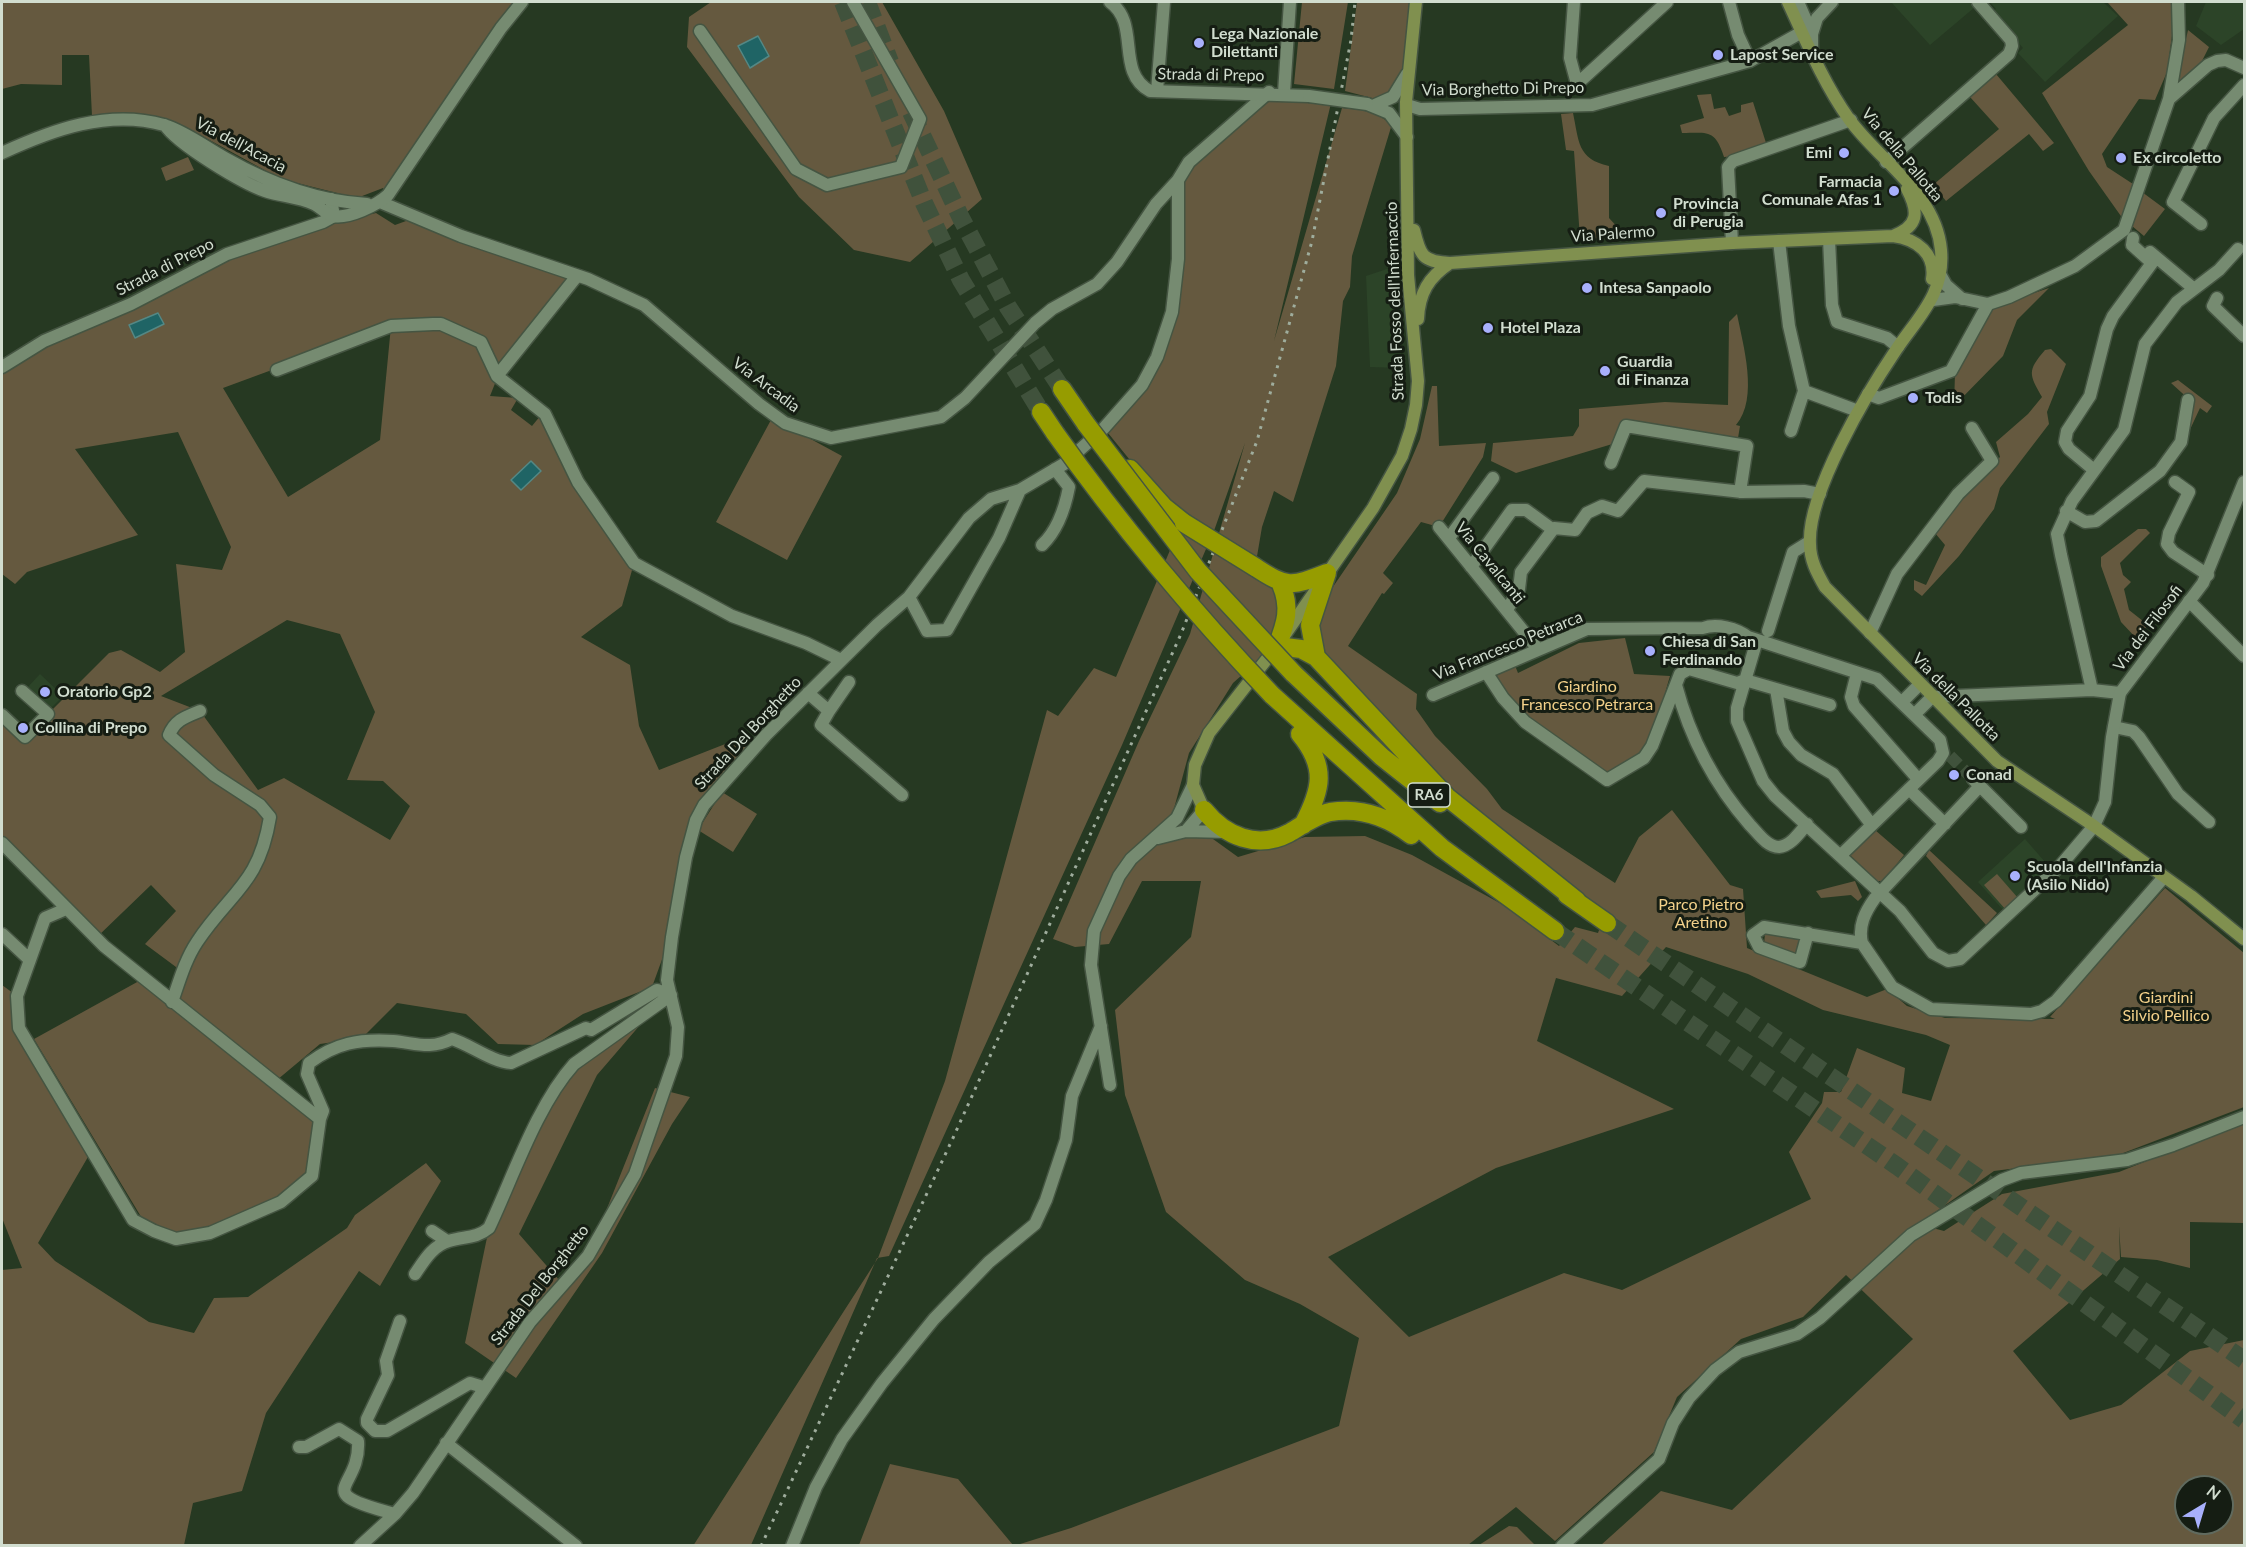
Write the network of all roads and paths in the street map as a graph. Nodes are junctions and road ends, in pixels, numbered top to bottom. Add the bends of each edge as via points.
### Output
1 (522, 2) edge
2 (853, 2) edge
3 (1110, 2) edge
4 (1164, 2) edge
5 (1290, 2) edge
6 (1416, 2) edge
7 (1574, 2) edge
8 (1667, 2) edge
9 (1729, 2) edge
10 (1788, 2) edge
11 (1798, 2) edge
12 (1832, 2) edge
13 (1978, 2) edge
14 (2178, 2) edge
15 (700, 31) dead end
16 (1807, 33) junction
17 (1750, 61) junction
18 (2244, 68) edge
19 (1407, 74) junction
20 (1578, 84) junction
21 (2244, 86) edge
22 (1157, 91) junction
23 (1269, 93) junction
24 (1284, 93) junction
25 (2169, 99) junction
26 (1371, 105) junction
27 (1407, 105) junction
28 (1581, 106) junction
29 (1851, 120) junction
30 (165, 125) junction
31 (1407, 137) junction
32 (2, 153) edge
33 (1886, 162) junction
34 (1899, 175) junction
35 (1178, 180) junction
36 (331, 199) junction
37 (377, 203) junction
38 (334, 216) junction
39 (1407, 216) junction
40 (2201, 224) dead end
41 (2129, 234) junction
42 (1893, 236) junction
43 (1829, 239) junction
44 (1779, 241) junction
45 (1732, 243) junction
46 (2238, 249) dead end
47 (1450, 263) junction
48 (577, 276) junction
49 (1941, 276) junction
50 (2193, 288) junction
51 (2217, 298) dead end
52 (1963, 299) junction
53 (1933, 300) junction
54 (1988, 304) junction
55 (2244, 336) edge
56 (1901, 343) junction
57 (1416, 351) junction
58 (2, 367) edge
59 (277, 370) dead end
60 (498, 376) junction
61 (1062, 389) tunnel mouth
62 (1804, 391) junction
63 (1868, 394) junction
64 (2188, 400) dead end
65 (1858, 411) junction
66 (1041, 412) tunnel mouth
67 (1082, 417) junction
68 (1972, 428) dead end
69 (1791, 431) dead end
70 (1611, 463) dead end
71 (1055, 469) junction
72 (2094, 470) junction
73 (1493, 477) dead end
74 (2175, 482) dead end
75 (2244, 482) edge
76 (1020, 490) junction
77 (1740, 492) junction
78 (1820, 494) junction
79 (2067, 511) junction
80 (1439, 527) dead end
81 (1552, 529) junction
82 (1449, 538) junction
83 (1809, 542) junction
84 (1042, 545) dead end
85 (1471, 567) junction
86 (1327, 573) junction
87 (2208, 575) junction
88 (1281, 584) junction
89 (909, 597) junction
90 (2189, 601) junction
91 (1507, 610) junction
92 (1768, 631) dead end
93 (1870, 633) junction
94 (1753, 638) junction
95 (1277, 646) junction
96 (1537, 648) junction
97 (2244, 656) edge
98 (1316, 657) junction
99 (841, 660) junction
100 (1486, 672) junction
101 (1857, 673) junction
102 (1745, 680) junction
103 (849, 682) dead end
104 (1920, 684) junction
105 (1676, 685) junction
106 (1776, 689) junction
107 (2092, 690) junction
108 (22, 691) dead end
109 (808, 693) junction
110 (2120, 693) junction
111 (1433, 695) dead end
112 (1932, 697) junction
113 (1269, 698) junction
114 (1903, 701) junction
115 (1830, 705) dead end
116 (200, 711) dead end
117 (829, 711) junction
118 (1915, 714) junction
119 (2, 715) edge
120 (2114, 727) junction
121 (1918, 779) junction
122 (1192, 785) junction
123 (1909, 789) junction
124 (902, 795) dead end
125 (1204, 810) junction
126 (1177, 818) junction
127 (2209, 822) dead end
128 (1807, 824) junction
129 (1870, 824) junction
130 (1945, 824) junction
131 (1303, 825) junction
132 (2094, 826) junction
133 (2021, 827) dead end
134 (1186, 831) junction
135 (1228, 832) junction
136 (1157, 838) junction
137 (2, 843) edge
138 (1841, 855) junction
139 (2164, 877) junction
140 (1880, 892) junction
141 (1503, 895) junction
142 (1577, 901) junction
143 (66, 909) junction
144 (1606, 922) tunnel mouth
145 (1555, 931) tunnel mouth
146 (1808, 933) dead end
147 (2, 934) edge
148 (2244, 939) edge
149 (1862, 943) junction
150 (30, 960) junction
151 (671, 995) junction
152 (172, 1002) junction
153 (1101, 1026) junction
154 (1110, 1085) dead end
155 (2244, 1117) edge
156 (320, 1119) junction
157 (432, 1231) dead end
158 (447, 1241) junction
159 (415, 1275) dead end
160 (400, 1321) dead end
161 (483, 1387) junction
162 (446, 1443) junction
163 (299, 1447) dead end
164 (394, 1514) junction
165 (360, 1545) edge
166 (576, 1545) edge
167 (792, 1545) edge
168 (1562, 1545) edge

1 - 37 street via 388,195
2 - 15 street via 920,119 901,167 827,185 796,169
3 - 22 street, Strada di Prepo via 1121,15 1126,30 1134,78 1140,86
4 - 22 street
5 - 24 street
6 - 19 main road, Strada Fosso dell'Infernaccio
7 - 20 street via 1570,58
8 - 20 street
9 - 17 street
10 - 16 main road, Via della Pallotta
11 - 16 street
12 - 16 street
13 - 33 street via 2010,40 2009,54
14 - 25 street via 2179,40
16 - 17 street, Via Borghetto Di Prepo
16 - 29 main road, Via della Pallotta via 1812,51
17 - 28 street, Via Borghetto Di Prepo
18 - 25 street via 2226,60 2217,61
19 - 26 street via 1393,97
19 - 27 main road, Strada Fosso dell'Infernaccio
20 - 28 street
21 - 40 street via 2214,118 2173,202
22 - 23 street, Strada di Prepo
23 - 24 street, Strada di Prepo
23 - 35 street via 1189,162
24 - 26 street, Strada di Prepo, bridge
25 - 41 street
26 - 31 street via 1396,120
27 - 28 street, Via Borghetto Di Prepo via 1420,109
27 - 31 main road, Strada Fosso dell'Infernaccio
29 - 33 main road, Via della Pallotta
29 - 45 street via 1733,161 1728,167
30 - 32 street, Via dell'Acacia via 113,120 68,126
30 - 36 street, Via dell'Acacia via 280,186
30 - 38 street, Via dell'Acacia via 196,152 263,190 313,203
31 - 39 main road, Strada Fosso dell'Infernaccio
33 - 34 main road, Via della Pallotta
34 - 42 main road via 1916,208 1912,223
34 - 49 main road, Via della Pallotta via 1931,212 1938,229
35 - 48 street, Via Arcadia via 1097,284 1035,322 965,398 931,419 857,435 831,438 785,423 644,305
35 - 71 street, Strada Del Borghetto via 1177,270 1172,312 1157,357 1142,386 1104,428
36 - 37 street, Via dell'Acacia
36 - 38 street
37 - 38 street, Strada di Prepo
37 - 48 street, Via Arcadia
38 - 58 street, Strada di Prepo via 226,254 131,304 44,341
39 - 47 main road via 1421,254 1431,261
39 - 57 main road, Strada Fosso dell'Infernaccio
41 - 50 street
41 - 54 street via 2075,266
41 - 72 street via 2132,245 2152,263 2113,316 2090,396 2067,431 2065,442
42 - 43 main road, Via Palermo
42 - 56 main road via 1918,244 1932,260 1931,287
43 - 44 main road, Via Palermo
43 - 56 street via 1837,322
44 - 45 main road, Via Palermo
44 - 62 street via 1789,326
45 - 47 main road, Via Palermo
46 - 50 street
47 - 57 main road via 1432,277 1423,291
48 - 60 street
49 - 52 street
49 - 53 main road, Via della Pallotta
50 - 72 street via 2177,302 2145,344 2124,430
51 - 55 street via 2213,306
52 - 53 street
52 - 54 street
53 - 56 main road, Via della Pallotta
54 - 63 street via 1951,371 1879,398
56 - 63 main road, Via della Pallotta
57 - 86 main road, Strada Fosso dell'Infernaccio via 1416,405 1402,456 1373,508
59 - 60 street via 391,326 441,324 481,342
60 - 99 street via 545,414 578,482 634,563 732,616
61 - 67 highway, RA6
62 - 65 street
62 - 69 street
63 - 65 main road, Via della Pallotta
64 - 79 street via 2181,442 2160,471 2096,521 2085,522
65 - 78 main road, Via della Pallotta
66 - 113 highway, RA6, bridge via 1117,519
67 - 88 highway, bridge via 1164,507
67 - 142 highway, RA6, bridge via 1198,571 1337,717 1413,783
68 - 93 street via 1992,461 1958,494 1897,574
70 - 77 street via 1626,426 1747,446
71 - 76 street, Strada Del Borghetto
71 - 84 street via 1069,487 1065,510
72 - 79 street
73 - 82 street
74 - 87 street via 2189,492 2167,544
75 - 87 street, Via dei Filosofi
76 - 89 street, Strada Del Borghetto via 991,499 969,518
76 - 89 street via 999,538 947,630 927,631
77 - 78 street
77 - 81 street via 1644,481 1618,511 1602,506 1587,513 1575,530
78 - 83 main road, Via della Pallotta
79 - 107 street via 2057,534
80 - 82 street, Via Cavalcanti
81 - 85 street via 1526,510 1512,510
81 - 91 street via 1521,572 1519,589
82 - 85 street, Via Cavalcanti
83 - 92 street via 1793,552
83 - 93 main road, Via della Pallotta via 1816,571 1825,587
85 - 91 street, Via Cavalcanti
86 - 88 highway via 1306,582
86 - 95 main road, Strada Fosso dell'Infernaccio
86 - 98 highway via 1310,625
87 - 90 street, Via dei Filosofi
88 - 95 highway via 1288,616
89 - 99 street, Strada Del Borghetto
90 - 97 street
90 - 110 street, Via dei Filosofi
91 - 96 street, Via Cavalcanti
93 - 104 main road, Via della Pallotta
94 - 96 street, Via Francesco Petrarca via 1740,639 1697,627 1587,629
94 - 101 street, Via Francesco Petrarca
94 - 102 street, Via dei Filosofi
95 - 98 highway via 1301,649
95 - 122 main road, Strada Fosso dell'Infernaccio via 1209,733 1195,765
96 - 100 street, Via Francesco Petrarca
98 - 142 highway via 1447,797
99 - 109 street, Strada Del Borghetto
100 - 105 street via 1525,722 1606,780 1644,758
100 - 111 street, Via Francesco Petrarca
101 - 114 street, Via Francesco Petrarca via 1882,682
101 - 121 street via 1851,697 1854,706
102 - 105 street via 1737,683 1689,669 1680,674
102 - 106 street
102 - 128 street, Via dei Filosofi via 1737,721 1768,789
103 - 117 street
104 - 112 main road, Via della Pallotta
104 - 114 street
105 - 128 street via 1708,770 1726,799 1759,835 1771,845 1782,846
106 - 115 street
106 - 129 street via 1783,731 1789,742 1801,755 1833,774
107 - 110 street
107 - 112 street
108 - 119 street via 48,714 25,737
109 - 117 street
109 - 151 street, Strada Del Borghetto via 704,805 696,820 672,937 667,980
110 - 120 street, Via dei Filosofi
112 - 118 street
112 - 132 main road, Via della Pallotta via 1997,761
113 - 131 highway via 1314,751 1319,768 1316,796
113 - 141 highway, RA6 via 1395,808
114 - 118 street, Via Francesco Petrarca
116 - 152 street via 181,718 169,735 214,775 260,805 270,818 260,860 250,878 197,942
117 - 124 street via 821,725
118 - 121 street, Via Francesco Petrarca via 1941,740 1946,755
120 - 127 street via 2133,731 2139,737 2178,794
120 - 132 street, Via dei Filosofi via 2105,802
121 - 123 street
122 - 125 main road
122 - 126 street, Strada Fosso dell'Infernaccio
123 - 129 street
123 - 130 street
125 - 126 street, Strada Fosso dell'Infernaccio
125 - 134 street
125 - 135 highway
126 - 136 street, Strada Fosso dell'Infernaccio
128 - 138 street, Via dei Filosofi
129 - 138 street
130 - 133 street via 1976,782
130 - 140 street
131 - 135 highway via 1273,840 1259,841
131 - 141 highway via 1328,812 1365,813 1383,818 1467,877
132 - 139 main road, Via della Pallotta
132 - 140 street, Via dei Filosofi via 2060,866 1960,959 1948,961 1933,953
134 - 135 street, Strada Fosso dell'Infernaccio
134 - 136 street, Strada Fosso dell'Infernaccio
136 - 153 street, Strada Fosso dell'Infernaccio via 1131,859 1119,876 1094,931 1091,965
137 - 143 street
138 - 140 street, Via dei Filosofi
139 - 148 main road, Via della Pallotta
139 - 149 street via 2056,1001 2031,1014 1931,1009 1892,987
140 - 149 street via 1863,920
141 - 145 highway, RA6
142 - 144 highway, RA6
143 - 150 street via 45,918
143 - 152 street
146 - 149 street
147 - 150 street
150 - 156 street via 17,996 19,1028 134,1220 176,1239 210,1233 281,1203 312,1176
151 - 156 street via 657,990 591,1030 586,1028 511,1063 452,1039 436,1047 391,1041 330,1047 309,1063 308,1074 323,1111
151 - 158 street via 574,1064 549,1099 489,1228 480,1236
151 - 161 street, Strada Del Borghetto via 678,1027 676,1056 635,1174 588,1256 531,1322
152 - 156 street
153 - 154 street, Strada Fosso dell'Infernaccio
153 - 167 street via 1072,1095 1066,1140 1035,1224 989,1262 882,1383 842,1439 816,1487
155 - 168 street via 2127,1160 2021,1173 2002,1180 1911,1235 1820,1318 1797,1334 1739,1352 1715,1370 1673,1423 1659,1459
157 - 158 street
158 - 159 street via 429,1253
160 - 161 street via 386,1361 388,1375 367,1419 375,1431 387,1431 470,1383
161 - 162 street, Strada Del Borghetto
162 - 164 street, Strada Del Borghetto
162 - 166 street
163 - 164 street via 339,1429 349,1434 358,1441 358,1452 343,1486 344,1493 352,1502
164 - 165 street, Strada Del Borghetto

